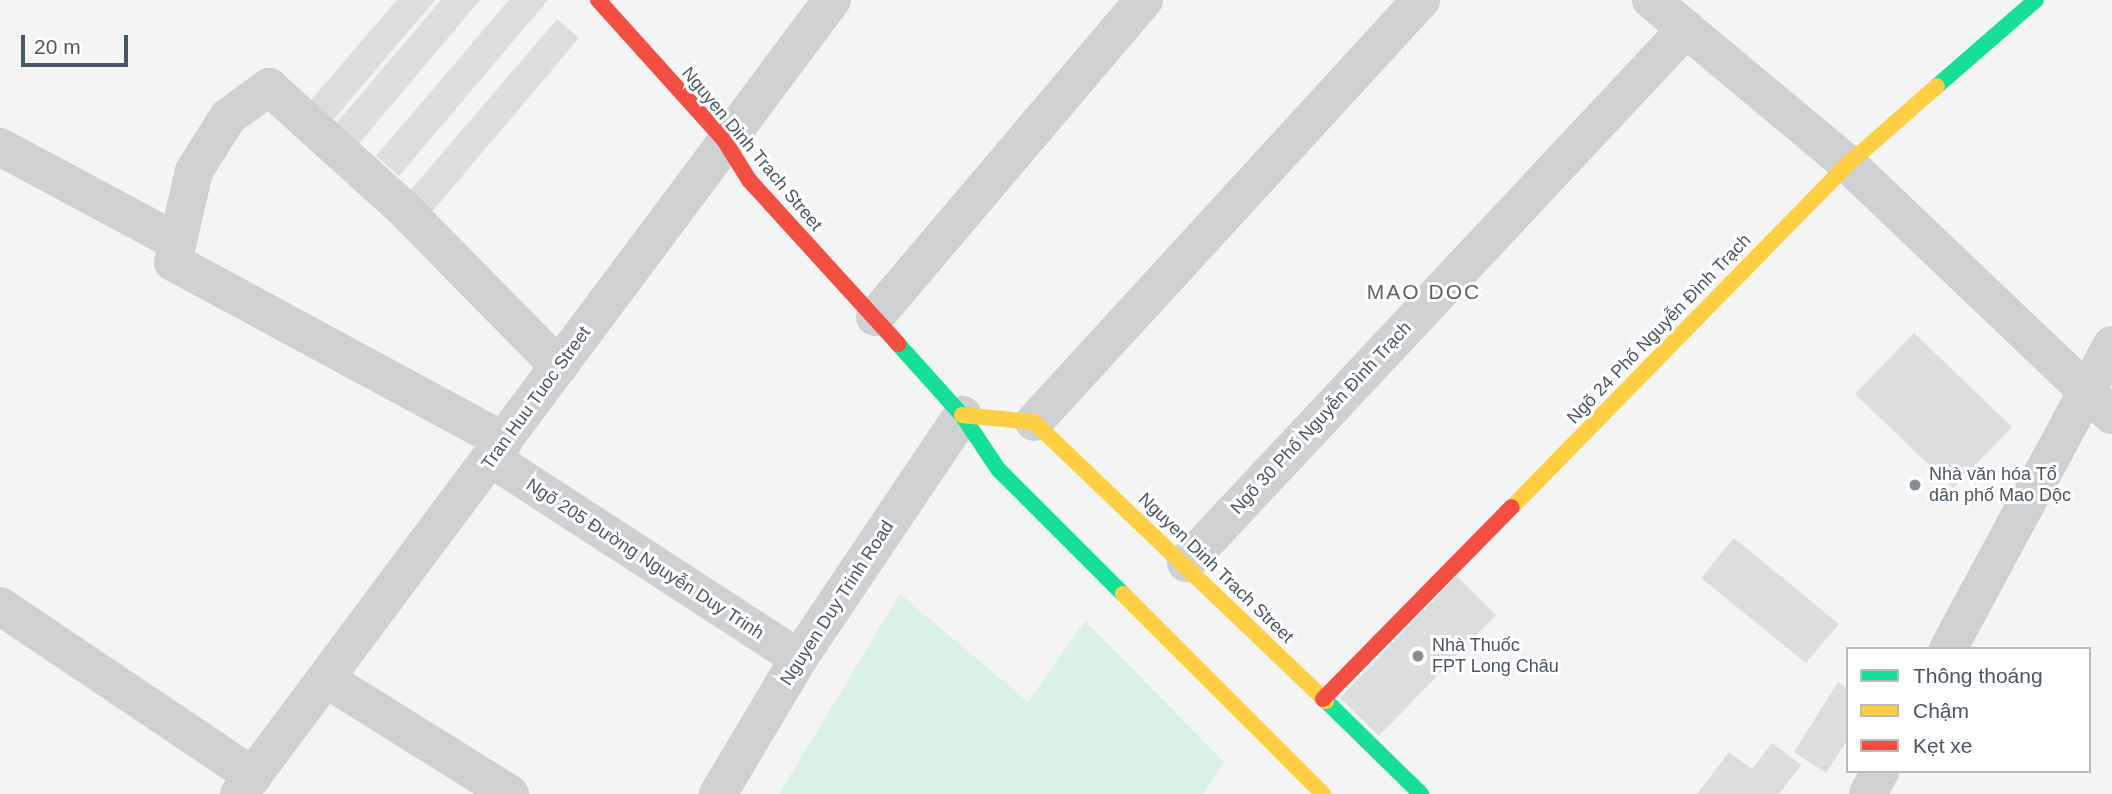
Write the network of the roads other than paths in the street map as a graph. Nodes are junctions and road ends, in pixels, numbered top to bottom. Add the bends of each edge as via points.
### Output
1 (598, 0) edge
2 (832, 0) edge
3 (1144, 0) edge
4 (1420, 0) edge
5 (1651, 0) edge
6 (2036, 0) edge
7 (1686, 29) junction
8 (724, 141) junction
9 (0, 147) edge
10 (1848, 164) junction
11 (177, 243) junction
12 (875, 317) junction
13 (2112, 345) edge
14 (559, 367) junction
15 (2101, 403) edge
16 (962, 415) junction
17 (1034, 422) junction
18 (498, 450) junction
19 (1186, 563) junction
20 (0, 606) edge
21 (1949, 647) edge
22 (799, 658) junction
23 (326, 679) junction
24 (1323, 699) junction
25 (1879, 773) edge
26 (246, 785) edge
27 (510, 794) edge
28 (718, 794) edge
29 (1323, 794) edge
30 (1421, 794) edge
31 (1868, 794) edge

1 - 8 street, Nguyen Dinh Trach Street
2 - 8 street, Tran Huu Tuoc Street
3 - 12 street
4 - 17 street
5 - 7 street
6 - 10 street, Ngõ 24 Phố Nguyễn Đình Trạch
7 - 10 street
7 - 19 street, Ngõ 30 Phố Nguyễn Đình Trạch
8 - 12 street, Nguyen Dinh Trach Street via 749,180
8 - 14 street, Tran Huu Tuoc Street
9 - 11 street
10 - 15 street
10 - 24 street, Ngõ 24 Phố Nguyễn Đình Trạch
11 - 14 street via 194,171 228,117 269,87 402,207
11 - 18 street, Ngõ 205 Đường Nguyễn Duy Trinh via 173,262
12 - 16 street, Nguyen Dinh Trach Street
13 - 15 street
14 - 18 street, Tran Huu Tuoc Street
15 - 21 street
16 - 17 street
16 - 22 street, Nguyen Duy Trinh Road
16 - 29 street, Nguyen Dinh Trach Street via 998,469
17 - 19 street, Nguyen Dinh Trach Street
18 - 22 street, Ngõ 205 Đường Nguyễn Duy Trinh
18 - 23 street, Tran Huu Tuoc Street
19 - 24 street, Nguyen Dinh Trach Street
20 - 26 street
22 - 28 street, Nguyen Duy Trinh Road
23 - 26 street, Tran Huu Tuoc Street
23 - 27 street
24 - 30 street, Nguyen Dinh Trach Street
25 - 31 street

